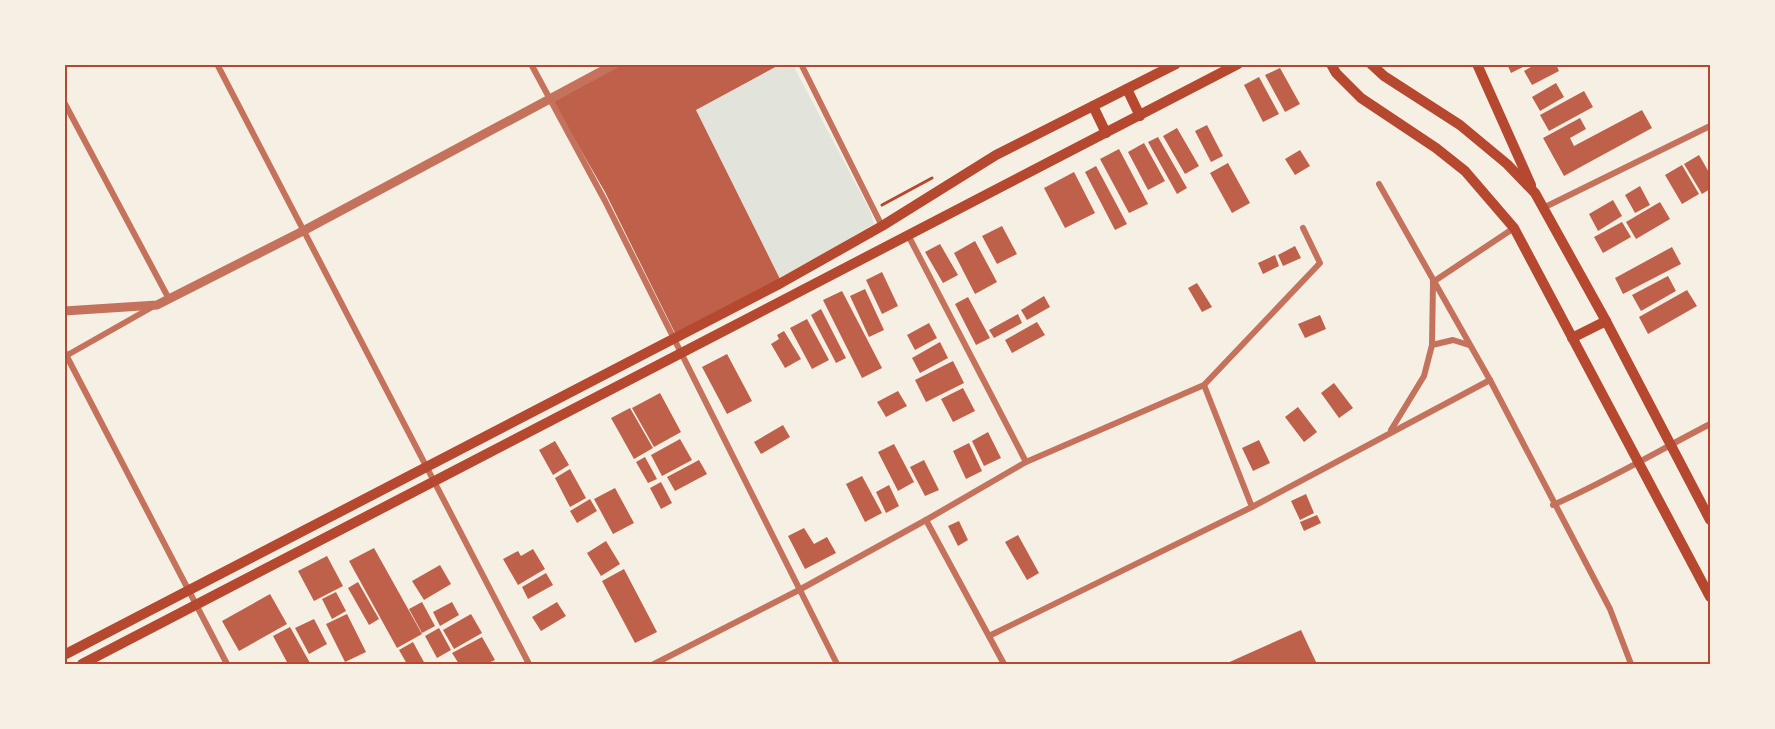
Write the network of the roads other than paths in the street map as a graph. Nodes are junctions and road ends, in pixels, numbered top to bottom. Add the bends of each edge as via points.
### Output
1 (217, 64) edge
2 (531, 64) edge
3 (615, 64) edge
4 (801, 64) edge
5 (1176, 64) edge
6 (1238, 64) edge
7 (1331, 64) edge
8 (1371, 64) edge
9 (1477, 64) edge
10 (1126, 89) junction
11 (549, 101) junction
12 (64, 102) edge
13 (1093, 106) junction
14 (1140, 116) junction
15 (1710, 126) edge
16 (1106, 133) junction
17 (1379, 184) dead end
18 (1535, 193) junction
19 (1543, 208) junction
20 (882, 226) junction
21 (1303, 228) dead end
22 (1514, 228) junction
23 (303, 231) junction
24 (908, 235) junction
25 (1433, 282) junction
26 (169, 299) junction
27 (157, 305) junction
28 (64, 311) edge
29 (1606, 321) junction
30 (675, 338) junction
31 (1572, 338) junction
32 (1432, 345) junction
33 (1470, 345) junction
34 (681, 353) junction
35 (65, 354) edge
36 (1490, 380) junction
37 (1204, 385) junction
38 (1710, 424) edge
39 (1390, 432) junction
40 (1671, 444) junction
41 (1638, 461) junction
42 (1026, 462) junction
43 (427, 465) junction
44 (435, 481) junction
45 (1553, 505) junction
46 (1252, 507) junction
47 (926, 520) junction
48 (1710, 520) edge
49 (1706, 579) edge
50 (799, 590) junction
51 (189, 591) junction
52 (1710, 597) edge
53 (196, 605) junction
54 (989, 636) junction
55 (64, 655) edge
56 (82, 664) edge
57 (227, 664) edge
58 (529, 664) edge
59 (654, 664) edge
60 (837, 664) edge
61 (1004, 664) edge
62 (1631, 664) edge

1 - 23 street
2 - 11 street
3 - 11 street
4 - 20 street
5 - 10 main road
6 - 14 main road
7 - 22 main road via 1361,98 1464,171
8 - 18 main road via 1460,125
9 - 18 main road
10 - 13 main road
10 - 14 main road
11 - 23 street
11 - 30 street
12 - 26 street
13 - 16 main road
13 - 20 main road via 996,154
14 - 16 main road
15 - 19 street
16 - 24 main road
17 - 25 street
18 - 19 main road
19 - 29 main road
20 - 30 main road
21 - 37 street via 1320,263
22 - 25 street
22 - 31 main road
23 - 26 street
23 - 43 street
24 - 34 main road
24 - 42 street
25 - 32 street
25 - 33 street
26 - 27 street
27 - 28 street
27 - 35 street
29 - 31 main road
29 - 40 main road
30 - 34 street
30 - 43 main road
31 - 41 main road
32 - 33 street via 1453,340
32 - 39 street via 1424,376
33 - 36 street
34 - 44 main road
34 - 50 street
35 - 51 street
36 - 39 street
36 - 45 street
37 - 42 street
37 - 46 street
38 - 40 street
39 - 46 street
40 - 41 street
40 - 48 main road
41 - 45 street
41 - 49 main road
42 - 47 street
43 - 44 street
43 - 51 main road
44 - 53 main road
44 - 58 street
45 - 62 street via 1610,609
46 - 54 street
47 - 50 street
47 - 54 street
49 - 52 main road
50 - 59 street
50 - 60 street
51 - 53 street
51 - 55 main road
53 - 56 main road
53 - 57 street
54 - 61 street

